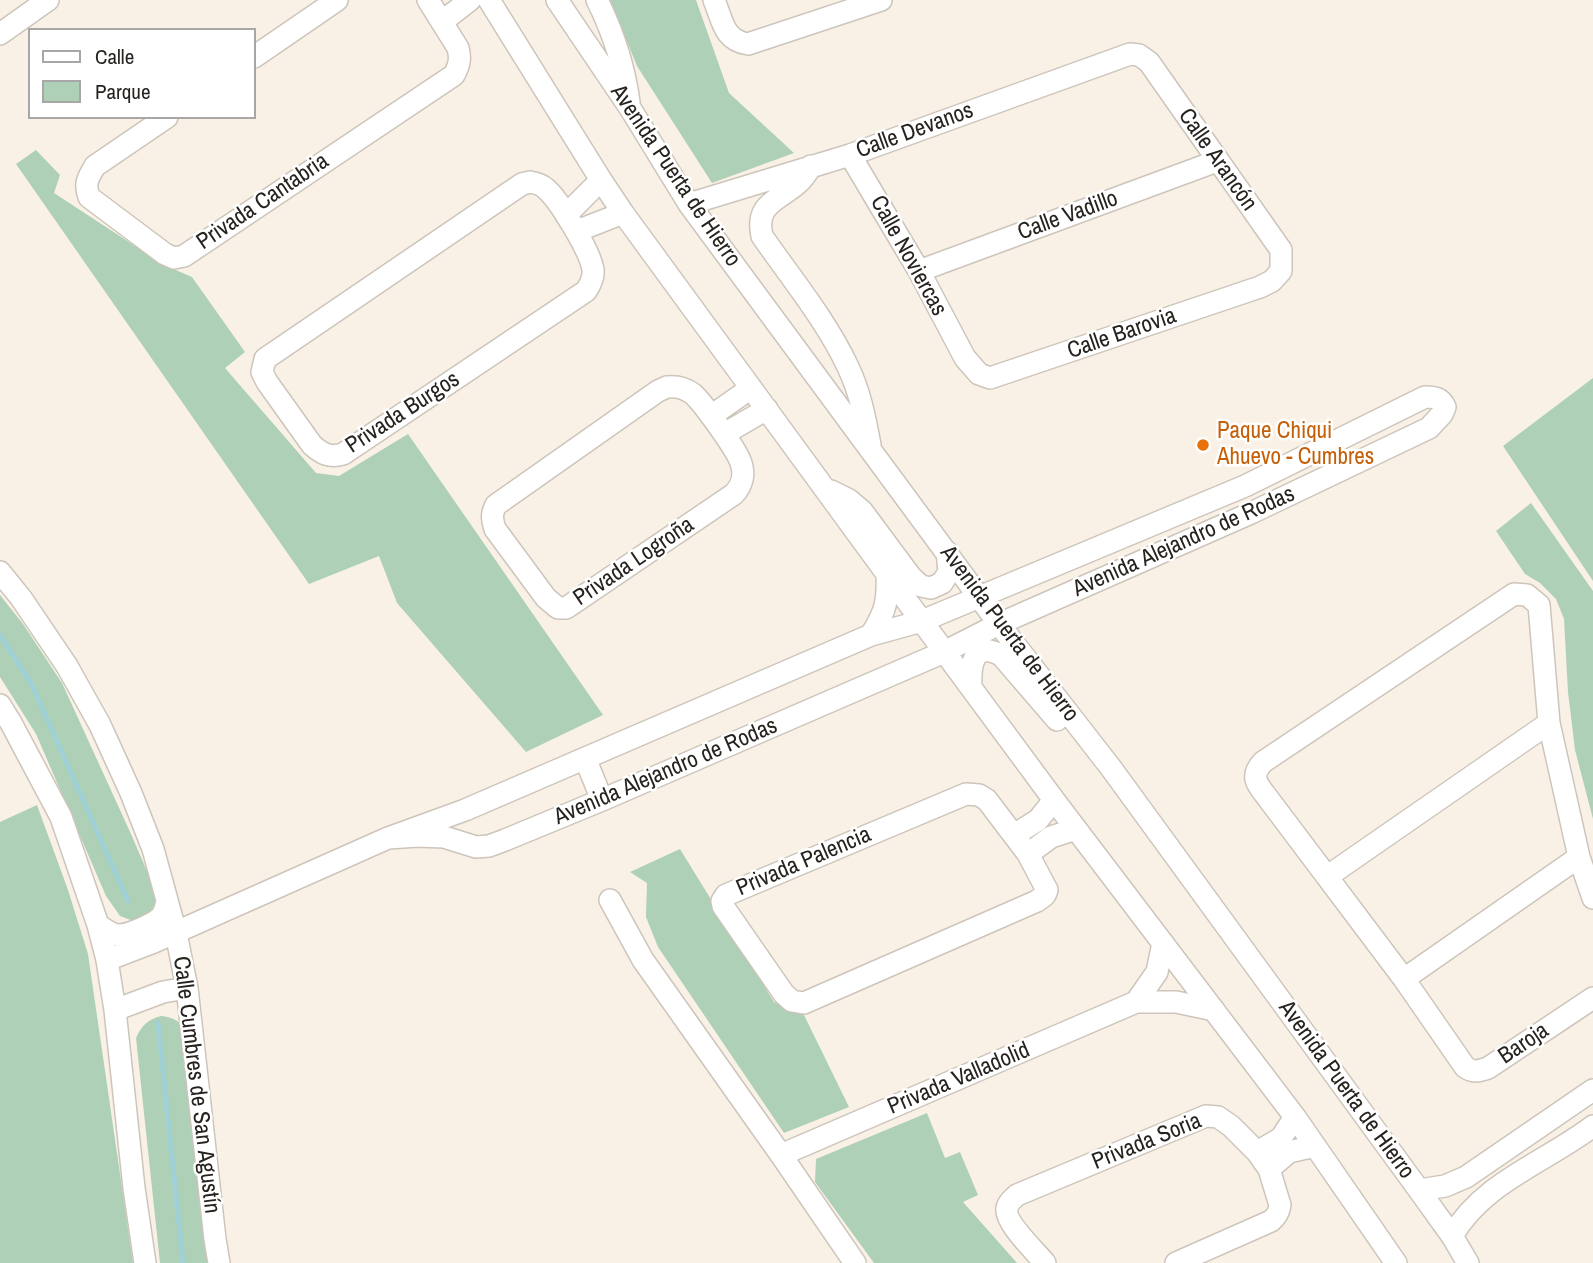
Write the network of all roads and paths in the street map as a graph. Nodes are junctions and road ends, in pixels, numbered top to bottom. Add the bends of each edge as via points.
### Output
1 (48, 0) edge
2 (337, 0) edge
3 (428, 0) edge
4 (470, 0) edge
5 (489, 0) edge
6 (557, 0) edge
7 (597, 0) edge
8 (714, 0) edge
9 (881, 0) edge
10 (443, 21) junction
11 (0, 34) edge
12 (1139, 55) joint
13 (256, 56) edge
14 (630, 108) junction
15 (164, 119) edge
16 (850, 155) junction
17 (1217, 161) junction
18 (811, 166) junction
19 (601, 180) junction
20 (689, 204) junction
21 (623, 213) junction
22 (571, 223) junction
23 (919, 271) junction
24 (1281, 271) joint
25 (965, 358) joint
26 (751, 388) junction
27 (766, 409) junction
28 (711, 416) junction
29 (724, 434) junction
30 (872, 454) junction
31 (826, 489) junction
32 (947, 552) junction
33 (0, 572) edge
34 (887, 574) junction
35 (980, 597) junction
36 (922, 621) junction
37 (999, 624) junction
38 (871, 635) junction
39 (944, 652) junction
40 (971, 688) junction
41 (0, 705) edge
42 (1549, 723) junction
43 (1093, 745) junction
44 (585, 758) junction
45 (602, 800) junction
46 (1054, 800) junction
47 (465, 810) junction
48 (1076, 829) junction
49 (1014, 835) junction
50 (388, 838) junction
51 (464, 844) junction
52 (1028, 854) junction
53 (1579, 857) junction
54 (1328, 876) junction
55 (1593, 898) edge
56 (610, 900) dead end
57 (167, 901) junction
58 (98, 925) junction
59 (176, 933) junction
60 (1163, 943) junction
61 (107, 960) junction
62 (1404, 979) junction
63 (187, 988) junction
64 (1593, 998) edge
65 (1136, 1002) junction
66 (115, 1010) junction
67 (1214, 1010) junction
68 (1593, 1090) edge
69 (1295, 1117) junction
70 (1590, 1136) edge
71 (1315, 1146) junction
72 (1507, 1150) junction
73 (1257, 1152) junction
74 (782, 1155) junction
75 (1269, 1169) junction
76 (1521, 1171) junction
77 (1419, 1190) junction
78 (1452, 1236) junction
79 (145, 1263) edge
80 (219, 1263) edge
81 (855, 1263) edge
82 (1045, 1263) edge
83 (1176, 1263) edge
84 (1396, 1263) edge
85 (1468, 1263) edge

1 - 11 street
2 - 13 street
3 - 10 street, Privada Cantabria
4 - 10 street
5 - 19 street
6 - 14 street, Avenida Puerta de Hierro
7 - 14 street via 618,48
8 - 9 street via 729,37 748,44
10 - 15 street, Privada Cantabria via 460,56 454,75 184,256 174,258 89,197 86,188 95,166
12 - 16 street, Calle Devanos via 1130,54
12 - 17 street, Calle Arancón via 1149,62
14 - 20 street, Avenida Puerta de Hierro
16 - 18 street, Calle Devanos
16 - 23 street, Calle Noviercas
17 - 23 street, Calle Vadillo
17 - 24 street, Calle Arancón via 1280,250
18 - 20 street, Calle Devanos
18 - 30 street via 796,185 764,210 762,236 833,337 849,368
19 - 21 street
19 - 22 street
20 - 30 street, Avenida Puerta de Hierro
21 - 22 street
21 - 26 street
22 - 22 street, Privada Burgos via 547,189 538,183 522,184 265,359 262,372 267,382 319,452 343,454 586,291 593,271
23 - 25 street, Calle Noviercas
24 - 25 street, Calle Barovia via 1260,288 998,376 979,374
26 - 27 street
26 - 28 street
27 - 29 street
27 - 31 street
28 - 29 street, Privada Logroña
28 - 29 street, Privada Logroña via 694,395 681,388 658,391 496,505 492,512 495,529 546,598 558,608 566,608 740,488 741,463
30 - 32 street, Avenida Puerta de Hierro
31 - 32 street via 862,511 921,586 942,583 949,572
31 - 34 street
32 - 35 street, Avenida Puerta de Hierro
33 - 57 street, Calle Cumbres de San Agustín via 67,666 100,724 153,849
34 - 36 street
34 - 38 street via 883,616
35 - 36 street, Avenida Alejandro de Rodas
35 - 37 street, Avenida Puerta de Hierro
35 - 37 street, Avenida Alejandro de Rodas via 1245,486 1425,397 1442,401 1445,407 1429,428 1251,513
36 - 38 street, Avenida Alejandro de Rodas
36 - 39 street
37 - 39 street, Avenida Alejandro de Rodas
37 - 43 street, Avenida Puerta de Hierro
38 - 44 street, Avenida Alejandro de Rodas
39 - 40 street
39 - 45 street, Avenida Alejandro de Rodas
40 - 43 street via 972,662 978,654 993,651 1058,722
40 - 46 street
41 - 58 street via 61,817
42 - 53 street
42 - 54 street
42 - 54 street via 1539,605 1527,595 1514,594 1259,766 1255,781
43 - 77 street, Avenida Puerta de Hierro
44 - 45 street
44 - 47 street, Avenida Alejandro de Rodas
45 - 51 street, Avenida Alejandro de Rodas via 489,846
46 - 48 street
46 - 49 street via 1038,820
47 - 50 street, Avenida Alejandro de Rodas
47 - 51 street via 458,827
48 - 52 street via 1051,837
48 - 60 street
49 - 52 street, Privada Palencia
49 - 52 street, Privada Palencia via 986,800 966,794 726,895 722,904 784,994 804,1003 1043,898 1047,890
50 - 51 street, Avenida Alejandro de Rodas via 443,837
50 - 59 street, Avenida Alejandro de Rodas
53 - 55 street
53 - 62 street
54 - 62 street
56 - 74 street via 643,960
57 - 58 street via 154,922 127,934 110,933
57 - 59 street, Calle Cumbres de San Agustín
58 - 61 street
59 - 61 street, Avenida Alejandro de Rodas
59 - 63 street, Calle Cumbres de San Agustín
60 - 65 street via 1157,972
60 - 67 street
61 - 66 street
62 - 64 street, Baroja via 1456,1057 1469,1071 1478,1072
63 - 66 street
63 - 80 street, Calle Cumbres de San Agustín
65 - 67 street, Privada Valladolid via 1176,1002
65 - 74 street, Privada Valladolid
66 - 79 street
67 - 69 street
68 - 72 street
69 - 71 street
69 - 73 street via 1281,1138
70 - 76 street
71 - 75 street via 1289,1152
71 - 84 street
72 - 76 street
72 - 77 street via 1466,1177
73 - 75 street, Privada Soria
73 - 82 street, Privada Soria via 1231,1126 1218,1117 1206,1116 1017,1195 1007,1214
74 - 81 street
75 - 83 street, Privada Soria via 1280,1205 1276,1217
76 - 78 street via 1479,1201
77 - 78 street, Avenida Puerta de Hierro
78 - 85 street, Avenida Puerta de Hierro

